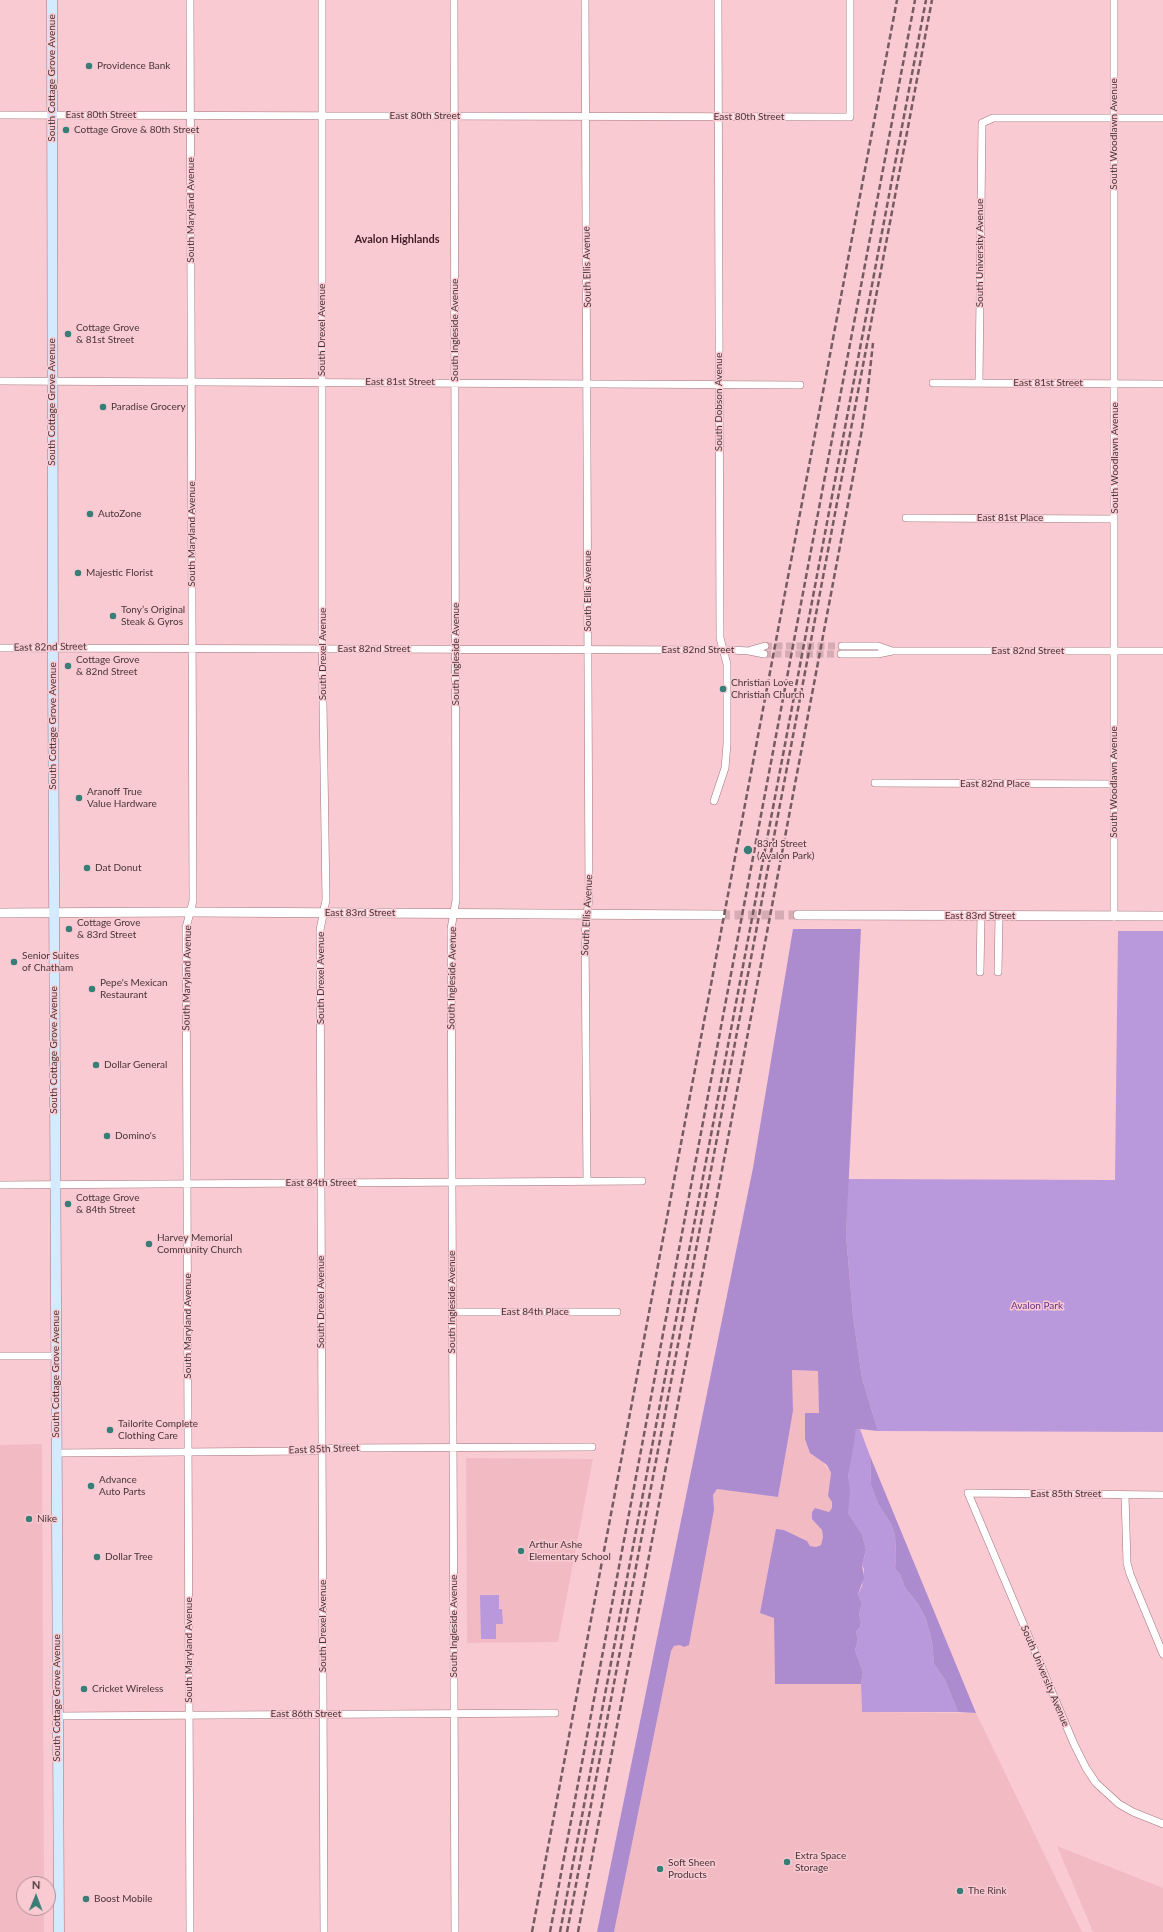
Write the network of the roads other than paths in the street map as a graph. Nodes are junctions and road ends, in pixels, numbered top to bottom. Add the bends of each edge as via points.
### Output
1 (52, 0) edge
2 (190, 0) edge
3 (322, 0) edge
4 (454, 0) edge
5 (586, 0) edge
6 (718, 0) edge
7 (850, 0) edge
8 (1114, 0) edge
9 (0, 115) edge
10 (51, 115) junction
11 (190, 115) junction
12 (322, 116) junction
13 (454, 116) junction
14 (585, 116) junction
15 (718, 117) junction
16 (1115, 118) junction
17 (1163, 118) edge
18 (0, 381) edge
19 (53, 381) junction
20 (191, 382) junction
21 (322, 382) junction
22 (455, 382) junction
23 (588, 383) junction
24 (720, 383) junction
25 (933, 383) dead end
26 (979, 383) junction
27 (1115, 383) junction
28 (1163, 384) edge
29 (800, 385) dead end
30 (906, 518) dead end
31 (1114, 519) junction
32 (0, 648) edge
33 (53, 648) junction
34 (192, 648) junction
35 (322, 648) junction
36 (456, 649) junction
37 (589, 650) junction
38 (723, 650) junction
39 (765, 650) tunnel mouth
40 (841, 650) tunnel mouth
41 (1114, 651) junction
42 (1163, 651) edge
43 (875, 784) dead end
44 (1114, 784) junction
45 (714, 801) dead end
46 (190, 912) junction
47 (0, 913) edge
48 (54, 913) junction
49 (323, 913) junction
50 (454, 914) junction
51 (587, 914) junction
52 (721, 915) tunnel mouth
53 (798, 915) tunnel mouth
54 (1163, 916) edge
55 (981, 917) junction
56 (999, 917) junction
57 (1114, 917) junction
58 (980, 972) dead end
59 (998, 972) dead end
60 (587, 1181) junction
61 (642, 1181) dead end
62 (452, 1182) junction
63 (321, 1183) junction
64 (55, 1184) junction
65 (187, 1184) junction
66 (0, 1185) edge
67 (452, 1312) junction
68 (617, 1312) dead end
69 (0, 1356) edge
70 (56, 1356) junction
71 (592, 1447) dead end
72 (453, 1448) junction
73 (322, 1449) junction
74 (188, 1452) junction
75 (56, 1453) junction
76 (968, 1493) joint
77 (1125, 1495) junction
78 (1163, 1495) edge
79 (1163, 1654) edge
80 (554, 1713) dead end
81 (323, 1714) junction
82 (454, 1714) junction
83 (189, 1715) junction
84 (57, 1716) junction
85 (1163, 1824) edge
86 (59, 1932) edge
87 (190, 1932) edge
88 (324, 1932) edge
89 (455, 1932) edge

1 - 10 main road, South Cottage Grove Avenue
2 - 11 street, South Maryland Avenue
3 - 12 street, South Drexel Avenue
4 - 13 street, South Ingleside Avenue
5 - 14 street, South Ellis Avenue
6 - 15 street, South Dobson Avenue
7 - 15 street, East 80th Street via 850,117
8 - 16 street, South Woodlawn Avenue
9 - 10 street, East 80th Street
10 - 11 street, East 80th Street
10 - 19 main road, South Cottage Grove Avenue
11 - 12 street, East 80th Street
11 - 20 street, South Maryland Avenue
12 - 13 street, East 80th Street
12 - 21 street, South Drexel Avenue
13 - 14 street, East 80th Street
13 - 22 street, South Ingleside Avenue
14 - 15 street, East 80th Street
14 - 23 street, South Ellis Avenue
15 - 24 street, South Dobson Avenue
16 - 17 street
16 - 26 street, South University Avenue via 994,118 982,123
16 - 27 street, South Woodlawn Avenue
18 - 19 street, East 81st Street
19 - 20 street, East 81st Street
19 - 33 main road, South Cottage Grove Avenue
20 - 21 street, East 81st Street
20 - 34 street, South Maryland Avenue
21 - 22 street, East 81st Street
21 - 35 street, South Drexel Avenue
22 - 23 street, East 81st Street
22 - 36 street, South Ingleside Avenue
23 - 24 street, East 81st Street
23 - 37 street, South Ellis Avenue
24 - 29 street, East 81st Street
24 - 38 street, South Dobson Avenue via 720,638
25 - 26 street, East 81st Street
26 - 27 street, East 81st Street
27 - 28 street, East 81st Street
27 - 31 street, South Woodlawn Avenue
30 - 31 street, East 81st Place
31 - 41 street, South Woodlawn Avenue
32 - 33 street, East 82nd Street
33 - 34 street, East 82nd Street
33 - 48 main road, South Cottage Grove Avenue
34 - 35 street, East 82nd Street
34 - 46 street, South Maryland Avenue via 193,901
35 - 36 street, East 82nd Street
35 - 49 street, South Drexel Avenue via 326,900
36 - 37 street, East 82nd Street
36 - 50 street, South Ingleside Avenue
37 - 38 street, East 82nd Street
37 - 51 street, South Ellis Avenue
38 - 39 street, East 82nd Street
38 - 45 street, South Dobson Avenue via 727,664 727,744 725,768
40 - 41 street, East 82nd Street via 878,646 892,651
41 - 42 street, East 82nd Street
41 - 44 street, South Woodlawn Avenue
43 - 44 street, East 82nd Place
44 - 57 street, South Woodlawn Avenue
46 - 48 street, East 83rd Street
46 - 49 street, East 83rd Street
46 - 65 street, South Maryland Avenue via 186,928
47 - 48 street, East 83rd Street
48 - 64 main road, South Cottage Grove Avenue
49 - 50 street, East 83rd Street
49 - 63 street, South Drexel Avenue via 320,930
50 - 51 street, East 83rd Street
50 - 62 street, South Ingleside Avenue via 451,929
51 - 52 street, East 83rd Street
51 - 60 street, South Ellis Avenue
53 - 55 street, East 83rd Street
54 - 57 street, East 83rd Street
55 - 56 street, East 83rd Street
55 - 58 street
56 - 57 street, East 83rd Street
56 - 59 street
60 - 61 street, East 84th Street
60 - 62 street, East 84th Street
62 - 63 street, East 84th Street
62 - 67 street, South Ingleside Avenue
63 - 65 street, East 84th Street
63 - 73 street, South Drexel Avenue
64 - 65 street, East 84th Street
64 - 66 street, East 84th Street
64 - 70 main road, South Cottage Grove Avenue
65 - 74 street, South Maryland Avenue
67 - 68 street, East 84th Place
67 - 72 street, South Ingleside Avenue
69 - 70 street
70 - 75 main road, South Cottage Grove Avenue
71 - 72 street, East 85th Street
72 - 73 street, East 85th Street
72 - 82 street, South Ingleside Avenue
73 - 74 street, East 85th Street
73 - 81 street, South Drexel Avenue
74 - 75 street, East 85th Street
74 - 83 street, South Maryland Avenue
75 - 84 main road, South Cottage Grove Avenue
76 - 77 street, East 85th Street
76 - 85 street, South University Avenue via 1086,1768 1096,1783 1118,1804
77 - 78 street, East 85th Street
77 - 79 street via 1127,1563
80 - 82 street, East 86th Street
81 - 82 street, East 86th Street
81 - 83 street, East 86th Street
81 - 88 street, South Drexel Avenue
82 - 89 street, South Ingleside Avenue
83 - 84 street, East 86th Street
83 - 87 street, South Maryland Avenue
84 - 86 main road, South Cottage Grove Avenue

